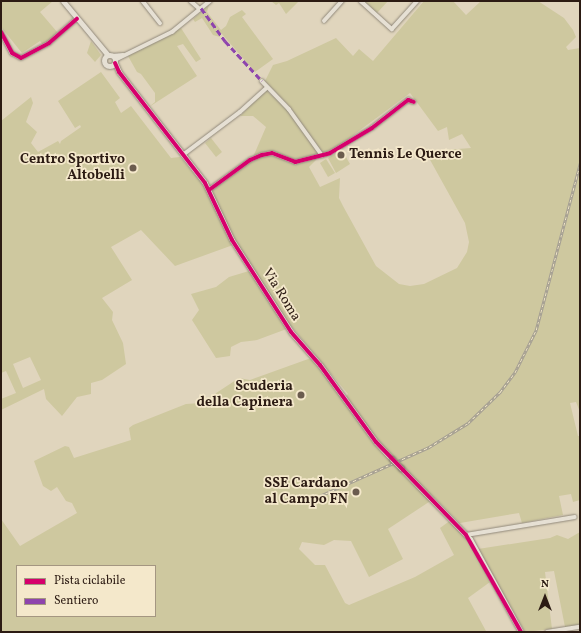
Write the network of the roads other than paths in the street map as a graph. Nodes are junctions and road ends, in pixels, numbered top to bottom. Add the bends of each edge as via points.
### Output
1 (63, 1) edge
2 (143, 1) edge
3 (191, 1) edge
4 (210, 1) edge
5 (342, 1) edge
6 (361, 1) edge
7 (417, 1) edge
8 (200, 9) junction
9 (77, 19) junction
10 (324, 21) dead end
11 (160, 22) dead end
12 (1, 32) edge
13 (111, 59) junction
14 (109, 66) junction
15 (119, 72) junction
16 (262, 82) dead end
17 (267, 88) junction
18 (414, 102) dead end
19 (183, 154) junction
20 (322, 155) junction
21 (209, 190) junction
22 (575, 517) dead end
23 (466, 535) junction
24 (580, 627) edge
25 (521, 632) edge
26 (547, 632) edge

1 - 9 street, Via Roma
2 - 11 street
3 - 8 street
4 - 8 street
5 - 10 street
6 - 7 street via 392,29
8 - 13 street via 172,32
9 - 12 street via 38,49 21,58 12,53
9 - 13 street, Via Roma
13 - 14 street
13 - 14 street, Via Roma
13 - 15 street, Via Roma
14 - 15 street, Via Roma
15 - 19 street, Via Roma
16 - 17 street
17 - 19 street via 240,112
17 - 20 street via 289,109
18 - 20 street via 408,100 372,128
19 - 21 street, Via Roma
20 - 21 street via 295,162 272,153 262,155 250,160
21 - 23 street, Via Roma, bridge via 232,240 291,332 320,365 376,442
22 - 23 street
23 - 25 street, Via Roma
24 - 26 street

